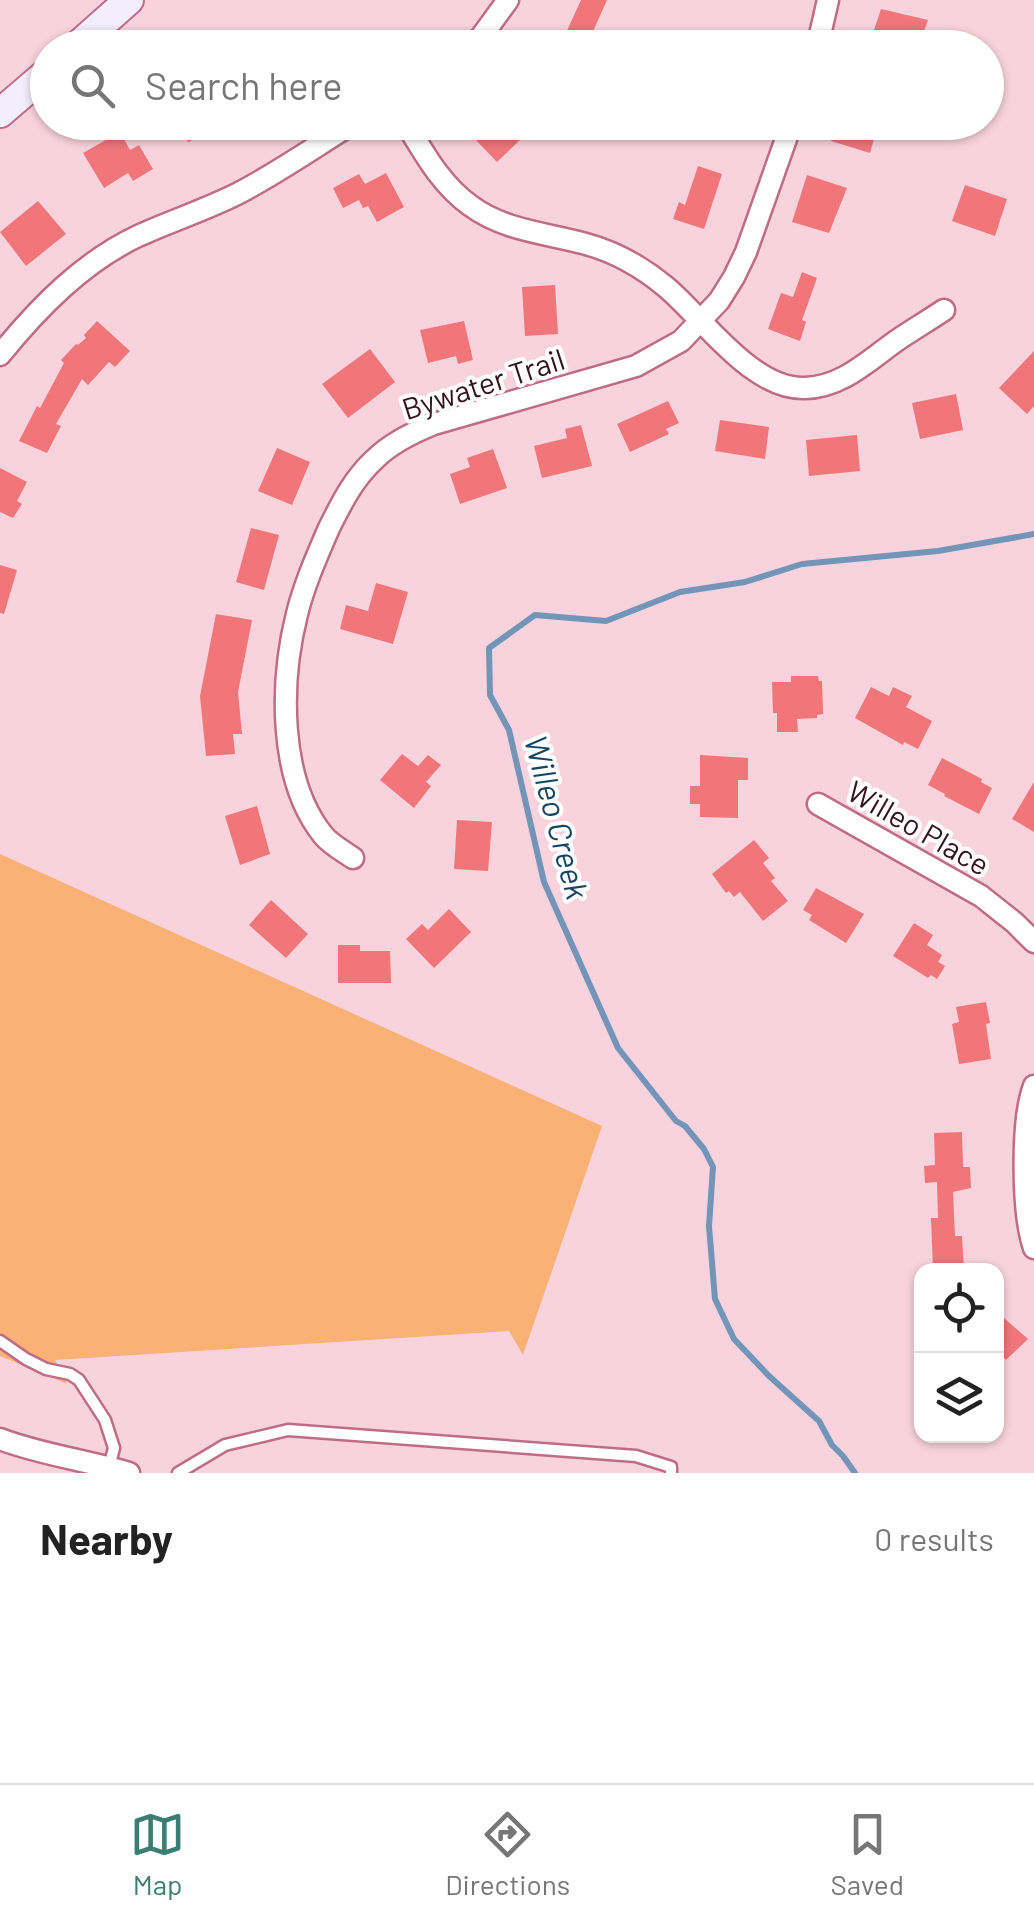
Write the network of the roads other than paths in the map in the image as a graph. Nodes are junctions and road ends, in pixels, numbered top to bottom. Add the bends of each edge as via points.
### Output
1 (129, 0) edge
2 (508, 0) edge
3 (828, 0) edge
4 (95, 30) edge
5 (486, 30) edge
6 (821, 30) edge
7 (30, 87) edge
8 (0, 113) edge
9 (325, 140) edge
10 (416, 140) edge
11 (786, 140) edge
12 (944, 310) dead end
13 (702, 321) junction
14 (0, 355) edge
15 (818, 804) dead end
16 (353, 858) dead end
17 (1034, 942) edge
18 (1034, 1086) edge
19 (1034, 1248) edge
20 (0, 1341) edge
21 (0, 1439) edge
22 (119, 1470) edge
23 (178, 1473) edge
24 (671, 1473) edge

1 - 4 street
2 - 5 street
3 - 6 street
7 - 8 street
9 - 14 street via 240,192 118,248 41,307
10 - 13 street via 438,175 474,209 515,228 624,258
11 - 13 street, Bywater Trail via 746,252
12 - 13 street via 852,373 804,388 750,368
13 - 16 street, Bywater Trail via 636,366 415,432 376,457 347,491 297,614 287,730 304,804 324,838
15 - 17 street, Willeo Place via 981,896
18 - 19 street via 1025,1131
20 - 22 lane via 79,1380 105,1420
21 - 22 street
23 - 24 lane via 225,1445 288,1430 636,1456 672,1467

